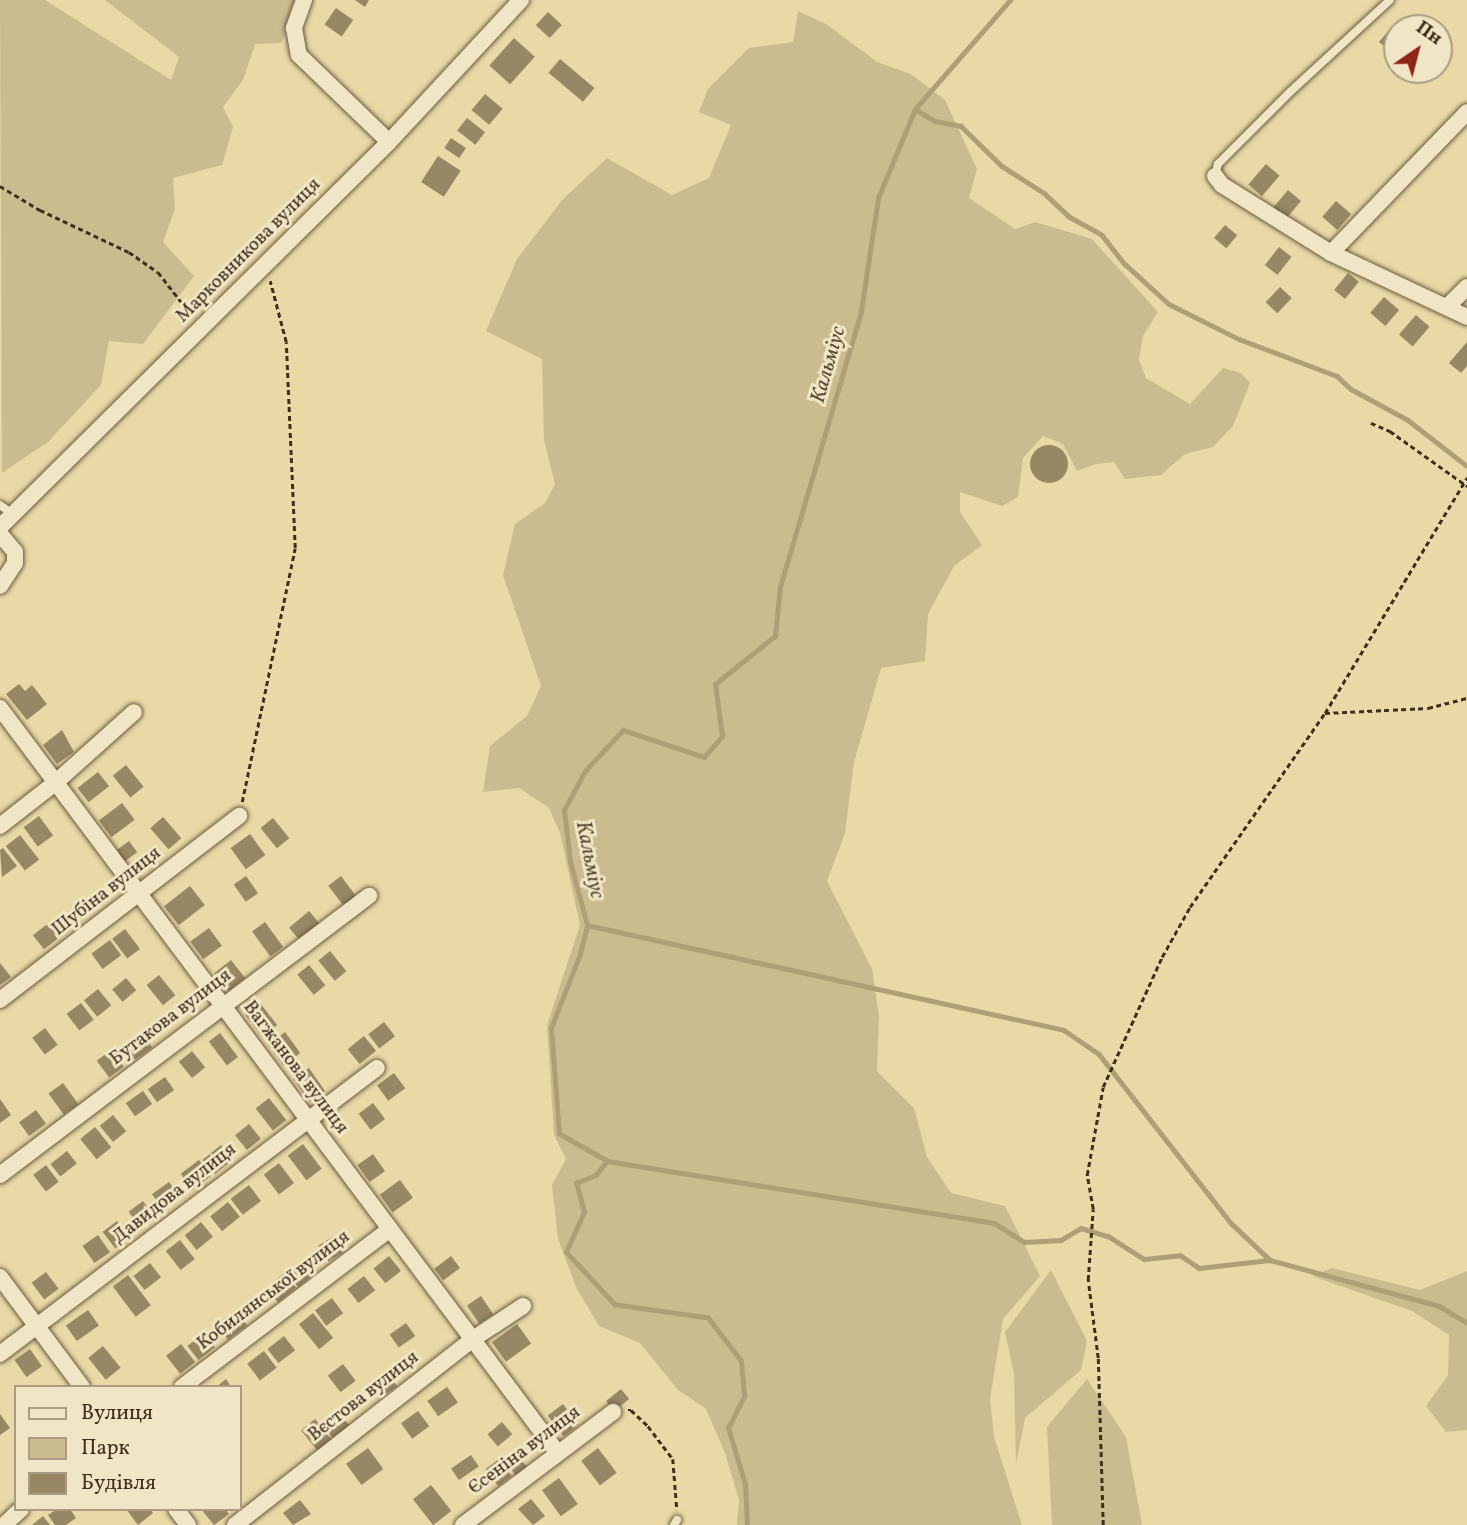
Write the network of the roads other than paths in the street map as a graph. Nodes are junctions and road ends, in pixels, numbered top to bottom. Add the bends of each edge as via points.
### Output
1 (304, 0) edge
2 (521, 0) edge
3 (1390, 0) edge
4 (1467, 112) edge
5 (388, 142) junction
6 (1215, 176) joint
7 (1331, 253) junction
8 (1467, 287) edge
9 (1448, 306) junction
10 (1467, 317) edge
11 (7, 510) edge
12 (0, 527) edge
13 (0, 534) edge
14 (0, 586) edge
15 (0, 708) edge
16 (134, 712) dead end
17 (55, 783) junction
18 (239, 816) road end
19 (0, 826) edge
20 (139, 893) junction
21 (369, 896) dead end
22 (0, 1000) edge
23 (222, 1006) junction
24 (377, 1069) dead end
25 (307, 1118) junction
26 (0, 1175) edge
27 (390, 1229) junction
28 (0, 1277) edge
29 (523, 1306) dead end
30 (37, 1326) junction
31 (472, 1339) junction
32 (0, 1354) edge
33 (81, 1385) edge
34 (185, 1385) edge
35 (613, 1412) road end
36 (557, 1452) junction
37 (19, 1511) edge
38 (4, 1525) edge
39 (235, 1525) edge
40 (463, 1525) edge

1 - 5 street via 294,28 299,55
2 - 5 street, Марковникова вулиця
3 - 6 lane via 1255,127 1219,164
4 - 7 street
5 - 11 street, Марковникова вулиця via 201,328
6 - 7 street via 1222,185
7 - 9 street
8 - 9 street
9 - 10 street
11 - 12 street, Марковникова вулиця
13 - 14 street via 15,552 15,563
15 - 17 street, Вагжанова вулиця
16 - 17 street
17 - 19 street
17 - 20 street, Вагжанова вулиця
18 - 20 street, Шубіна вулиця
20 - 22 street, Шубіна вулиця
20 - 23 street, Вагжанова вулиця
21 - 23 street, Бутакова вулиця
23 - 25 street, Вагжанова вулиця
23 - 26 street, Бутакова вулиця
24 - 25 street, Давидова вулиця
25 - 27 street, Вагжанова вулиця
25 - 30 street, Давидова вулиця
27 - 31 street, Вагжанова вулиця
27 - 34 street, Кобилянської вулиця
28 - 30 street
29 - 31 street, Вєстова вулиця
30 - 32 street, Давидова вулиця
30 - 33 street
31 - 36 street, Вагжанова вулиця
31 - 39 street, Вєстова вулиця
35 - 36 street, Єсеніна вулиця
36 - 40 street, Єсеніна вулиця
37 - 38 street

